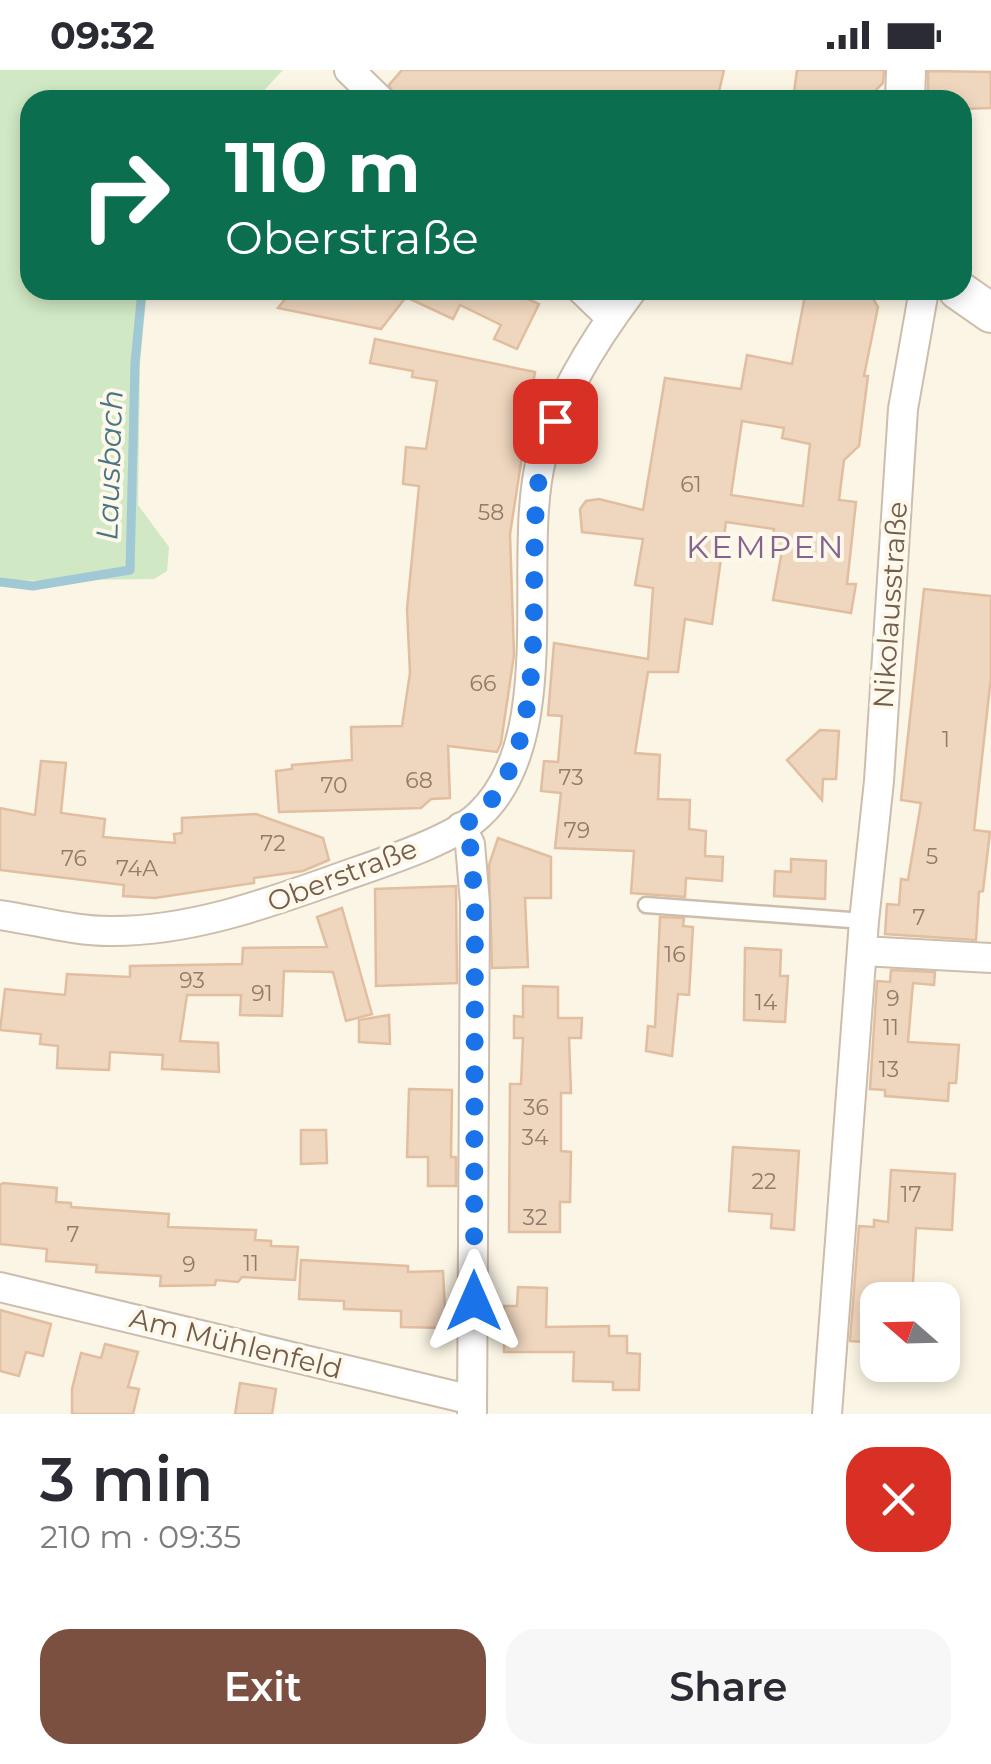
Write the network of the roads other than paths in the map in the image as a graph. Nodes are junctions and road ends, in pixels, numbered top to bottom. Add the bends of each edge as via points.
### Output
1 (348, 70) edge
2 (369, 90) edge
3 (593, 300) edge
4 (625, 300) edge
5 (922, 300) edge
6 (612, 318) junction
7 (461, 827) junction
8 (646, 904) dead end
9 (0, 915) edge
10 (864, 921) junction
11 (862, 951) junction
12 (991, 958) edge
13 (0, 1286) edge
14 (472, 1407) edge
15 (827, 1414) edge

1 - 2 street
3 - 6 street
4 - 6 street, Oberstraße
5 - 10 street, Nikolausstraße via 904,409
6 - 7 street, Oberstraße via 582,365 542,458 527,702 507,777 494,799
7 - 9 street, Oberstraße via 400,856 239,913 112,932
7 - 14 street, Am Mühlenfeld via 470,844 475,903
8 - 10 lane
10 - 11 street, Nikolausstraße
11 - 12 street
11 - 15 street, Nikolausstraße
13 - 14 street, Am Mühlenfeld

